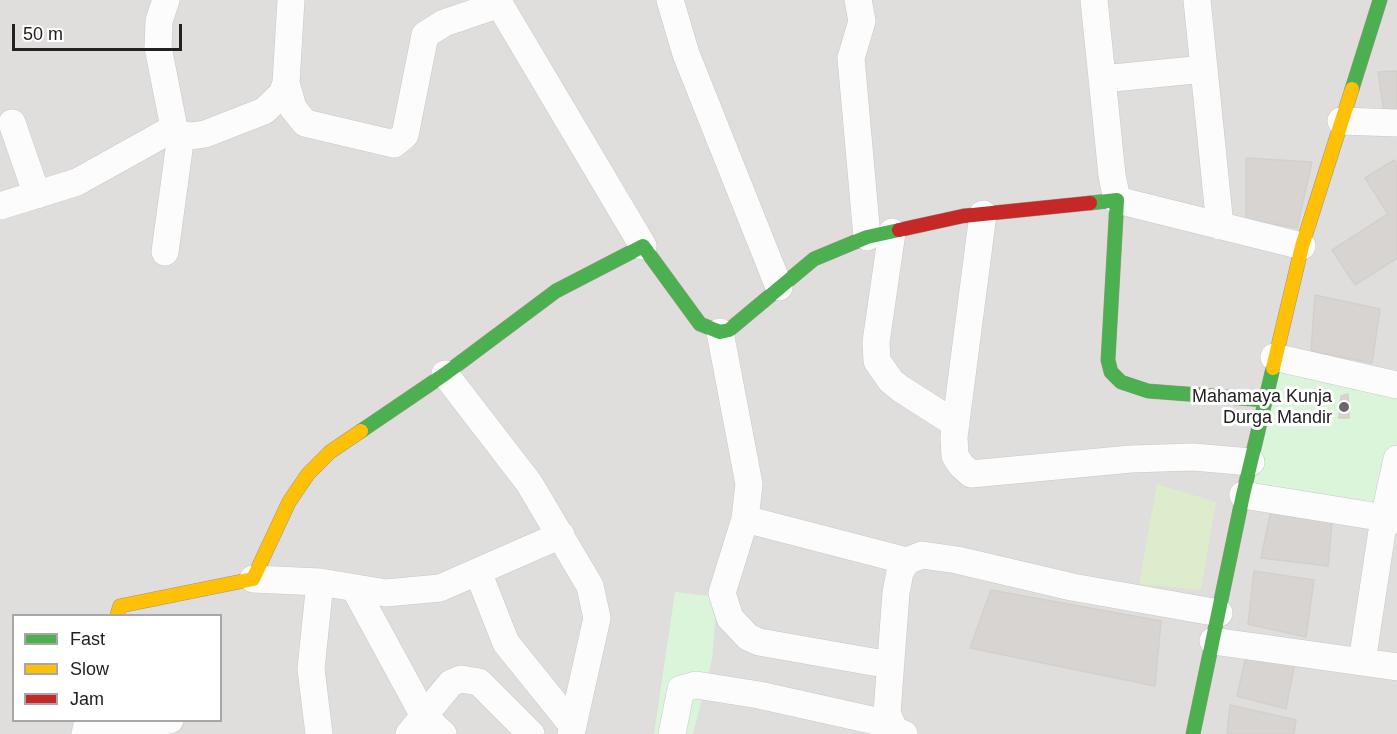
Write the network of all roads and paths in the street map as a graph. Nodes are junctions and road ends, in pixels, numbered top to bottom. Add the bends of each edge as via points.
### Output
1 (166, 0) edge
2 (291, 0) edge
3 (670, 0) edge
4 (858, 0) edge
5 (1094, 0) edge
6 (1197, 0) edge
7 (1380, 0) edge
8 (499, 2) edge
9 (1204, 69) junction
10 (1103, 79) junction
11 (286, 83) junction
12 (1341, 121) junction
13 (12, 123) dead end
14 (1397, 123) edge
15 (178, 132) junction
16 (37, 195) junction
17 (1117, 200) junction
18 (0, 206) edge
19 (983, 214) junction
20 (1220, 226) junction
21 (879, 234) junction
22 (643, 246) junction
23 (1302, 246) junction
24 (165, 252) dead end
25 (779, 287) junction
26 (720, 332) junction
27 (1275, 357) junction
28 (445, 374) junction
29 (1397, 385) edge
30 (1265, 400) junction
31 (956, 424) junction
32 (1397, 459) edge
33 (1251, 462) junction
34 (1243, 495) junction
35 (745, 519) junction
36 (1390, 519) edge
37 (561, 535) junction
38 (907, 561) junction
39 (478, 572) junction
40 (253, 579) junction
41 (320, 582) junction
42 (355, 589) junction
43 (1219, 613) junction
44 (117, 614) edge
45 (1213, 641) junction
46 (1362, 662) junction
47 (890, 665) junction
48 (1397, 667) edge
49 (152, 722) edge
50 (97, 728) edge
51 (425, 728) edge
52 (572, 730) edge
53 (893, 731) edge
54 (319, 734) edge
55 (531, 734) edge
56 (672, 734) edge
57 (1193, 734) edge

1 - 15 street via 158,40
2 - 11 street
3 - 25 street via 686,54
4 - 21 street via 862,21 850,58
5 - 10 street
6 - 9 street
7 - 12 street
8 - 11 street via 444,23 425,35 405,135 394,144 305,123 293,108
8 - 22 street
9 - 10 street
9 - 20 street
10 - 17 street
11 - 15 street via 276,101 264,111 205,134
12 - 14 street
12 - 23 street
13 - 16 street
15 - 16 street via 77,182
15 - 24 street
16 - 18 street
17 - 19 street
17 - 20 street
17 - 30 street via 1108,360 1111,372 1121,382 1148,391
19 - 21 street
19 - 31 street
20 - 23 street
21 - 25 street via 814,258
21 - 31 street via 877,361 902,390
22 - 26 street via 700,324
22 - 28 street via 556,291
23 - 27 street
25 - 26 street via 729,330
26 - 35 street via 747,469
27 - 29 street
27 - 30 street
28 - 37 street via 509,455
28 - 40 street via 330,452 308,474
30 - 33 street
31 - 33 street via 955,456 971,474 1131,459
32 - 36 street
33 - 34 street
34 - 36 street
34 - 43 street
35 - 38 street
35 - 47 street via 722,593 730,618 739,629 759,642
36 - 46 street
37 - 39 street
37 - 52 street via 590,586 597,618
38 - 43 street via 922,555 957,560 1072,587
38 - 47 street via 900,572 896,593
39 - 42 street via 453,584 410,592
39 - 52 street via 506,643
40 - 41 street
40 - 44 street via 120,606
41 - 42 street
41 - 54 street via 311,669
42 - 51 street
43 - 45 street
45 - 46 street
45 - 57 street
46 - 48 street
47 - 53 street via 887,713
49 - 50 street
51 - 55 street via 451,683 461,679 479,682
53 - 56 street via 759,695 687,686 678,697

